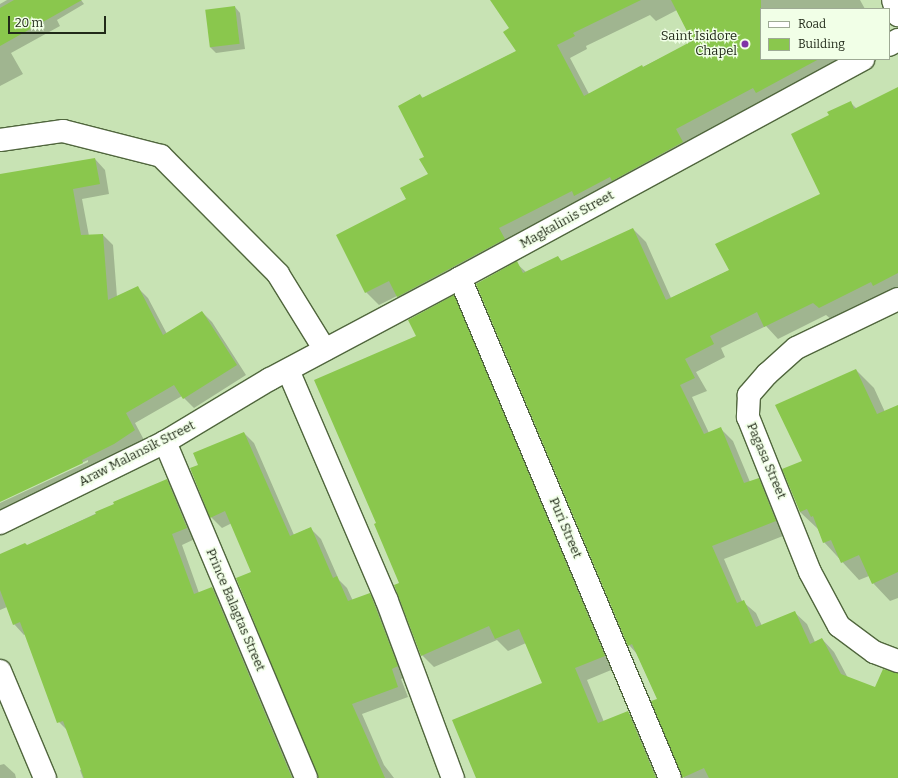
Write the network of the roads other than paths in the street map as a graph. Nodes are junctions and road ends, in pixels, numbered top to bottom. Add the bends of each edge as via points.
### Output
1 (893, 0) edge
2 (898, 15) edge
3 (861, 60) edge
4 (0, 140) edge
5 (460, 278) junction
6 (898, 299) edge
7 (325, 350) junction
8 (279, 375) junction
9 (164, 442) junction
10 (0, 523) edge
11 (898, 661) edge
12 (0, 671) edge
13 (45, 778) edge
14 (306, 778) edge
15 (453, 778) edge
16 (670, 778) edge

1 - 2 street
3 - 5 street, Magkalinis Street
4 - 7 street via 63,131 161,156 278,274
5 - 7 street, Magkalinis Street
5 - 16 street, Puri Street
6 - 11 street, Pagasa Street via 796,348 767,374 749,395 748,417 810,572 839,626 874,652
7 - 8 street, Magkalinis Street
8 - 9 street, Araw Malansik Street
8 - 15 street via 387,601
9 - 10 street, Araw Malansik Street
9 - 14 street, Prince Balagtas Street
12 - 13 street

